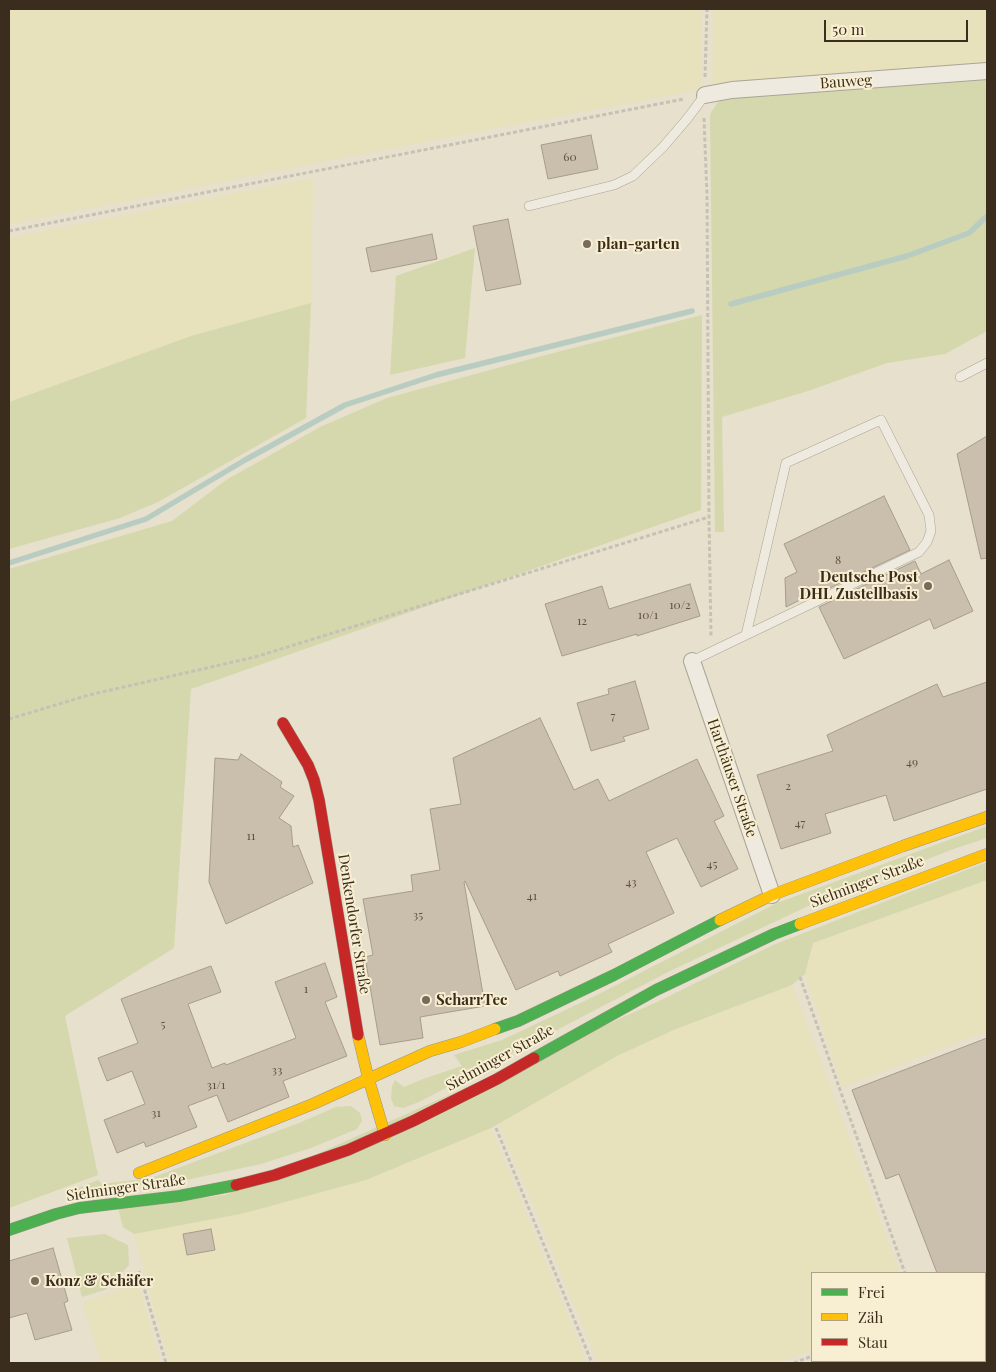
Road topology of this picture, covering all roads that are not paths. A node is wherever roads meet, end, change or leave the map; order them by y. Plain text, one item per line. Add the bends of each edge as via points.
1 (987, 71) edge
2 (705, 95) joint
3 (529, 206) dead end
4 (987, 363) edge
5 (960, 377) dead end
6 (746, 635) junction
7 (692, 661) joint
8 (283, 723) dead end
9 (987, 817) edge
10 (987, 854) edge
11 (772, 895) junction
12 (368, 1078) junction
13 (385, 1135) junction
14 (139, 1174) dead end
15 (9, 1230) edge

1 - 2 street, Bauweg via 732,90
2 - 3 lane via 663,147 633,176 614,186
4 - 5 lane
6 - 6 lane via 919,552 927,542 931,531 929,515 881,420 786,463
6 - 7 lane
7 - 11 street, Harthäuser Straße
8 - 12 street, Denkendorfer Straße via 314,780 356,1027
9 - 11 street, Sielminger Straße
10 - 13 street, Sielminger Straße via 774,934 686,975 497,1079
11 - 12 street, Sielminger Straße via 518,1021 430,1051
12 - 13 street, Denkendorfer Straße
12 - 14 street, Sielminger Straße via 313,1104
13 - 15 street, Sielminger Straße via 313,1163 244,1182 179,1196 79,1208

